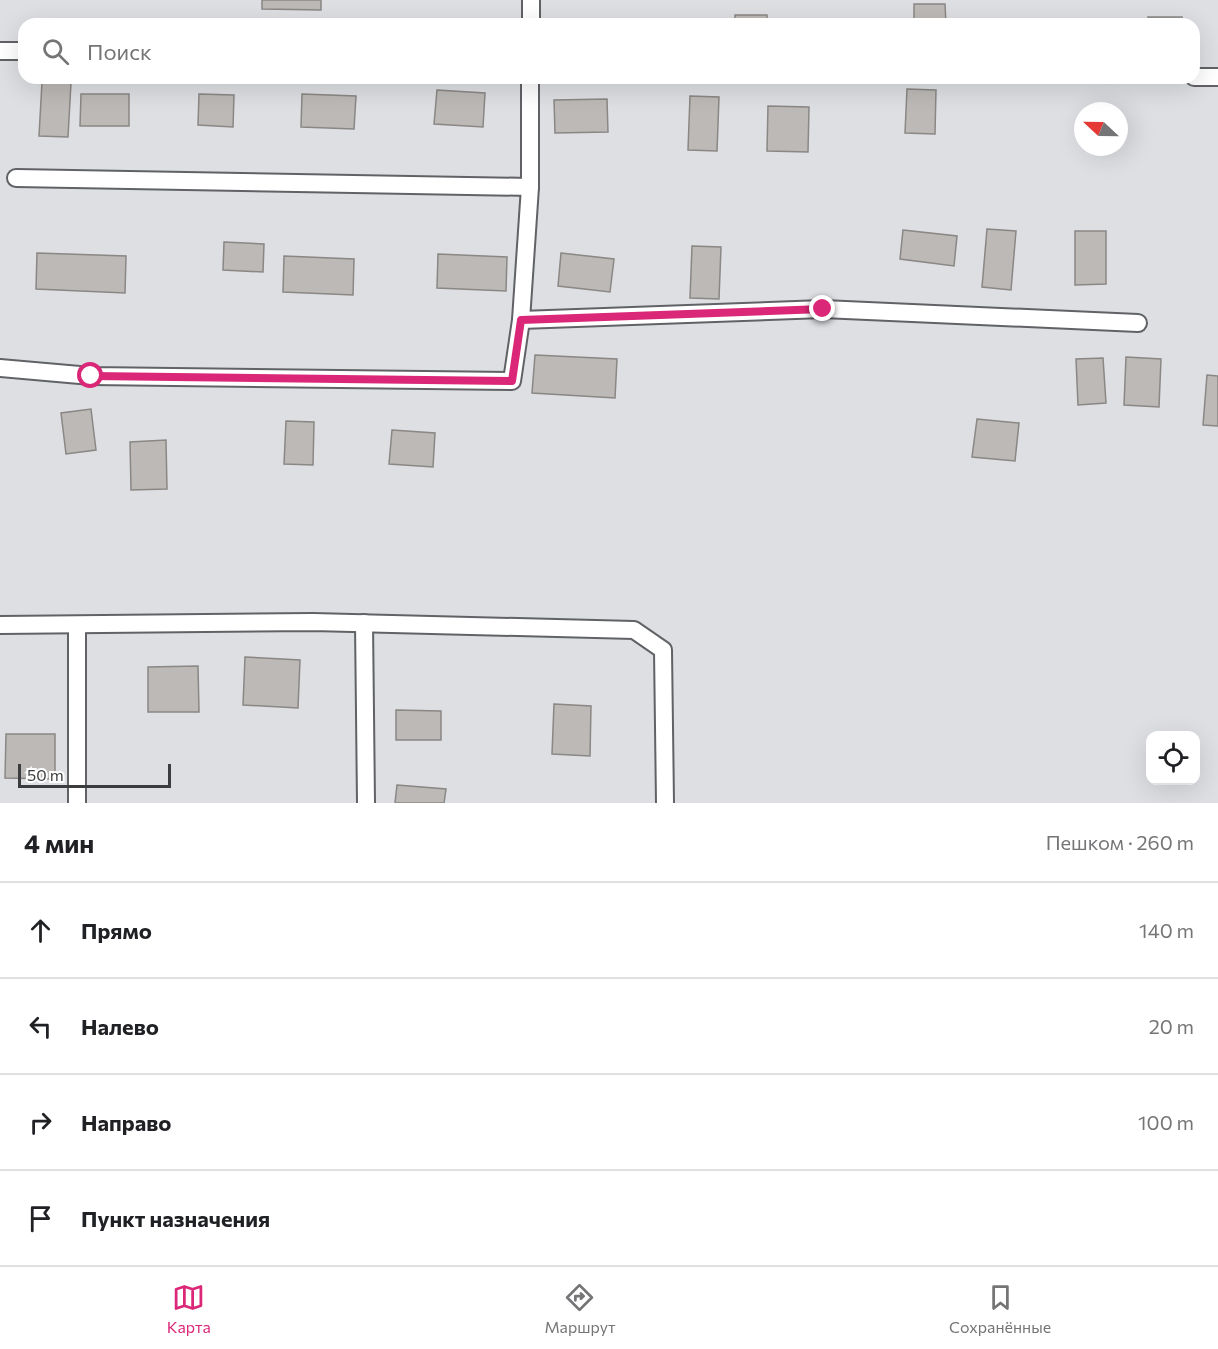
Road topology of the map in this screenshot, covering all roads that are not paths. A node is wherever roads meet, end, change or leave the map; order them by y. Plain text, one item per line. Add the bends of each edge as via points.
1 (531, 0) edge
2 (531, 18) edge
3 (0, 51) edge
4 (18, 51) edge
5 (1200, 77) edge
6 (1218, 77) edge
7 (530, 84) edge
8 (15, 178) dead end
9 (530, 187) junction
10 (521, 320) junction
11 (1138, 323) dead end
12 (0, 368) edge
13 (364, 623) junction
14 (0, 624) edge
15 (77, 625) junction
16 (77, 803) edge
17 (366, 803) edge
18 (665, 803) edge

1 - 2 street
3 - 4 street
5 - 6 street
7 - 9 street
8 - 9 street
9 - 10 street
10 - 11 street via 823,309
10 - 12 street via 512,381 91,376
13 - 15 street
13 - 17 street
13 - 18 street via 634,630 663,650
14 - 15 street
15 - 16 street

